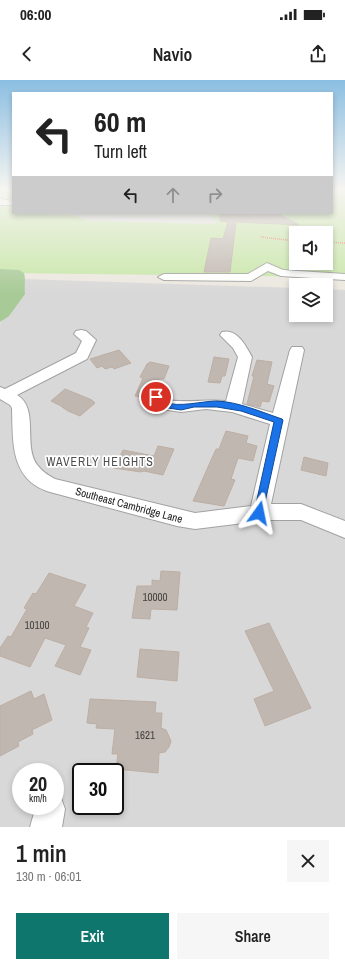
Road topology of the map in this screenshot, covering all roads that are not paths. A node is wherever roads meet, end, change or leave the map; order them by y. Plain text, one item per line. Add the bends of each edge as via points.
1 (164, 277) dead end
2 (345, 277) edge
3 (81, 334) dead end
4 (227, 335) dead end
5 (297, 350) dead end
6 (156, 397) dead end
7 (6, 399) edge
8 (233, 407) junction
9 (279, 420) junction
10 (259, 513) junction
11 (345, 530) edge

1 - 2 street via 251,278 267,266 281,273
3 - 7 street via 89,340 82,356
4 - 8 street via 239,346 245,357
5 - 9 street
6 - 8 street via 162,404 181,407 206,404
7 - 10 street, Southeast Cambridge Lane via 20,408 22,446 31,473 50,485 195,521
8 - 9 street
9 - 10 street
10 - 11 street, Southeast Cambridge Lane via 302,512

